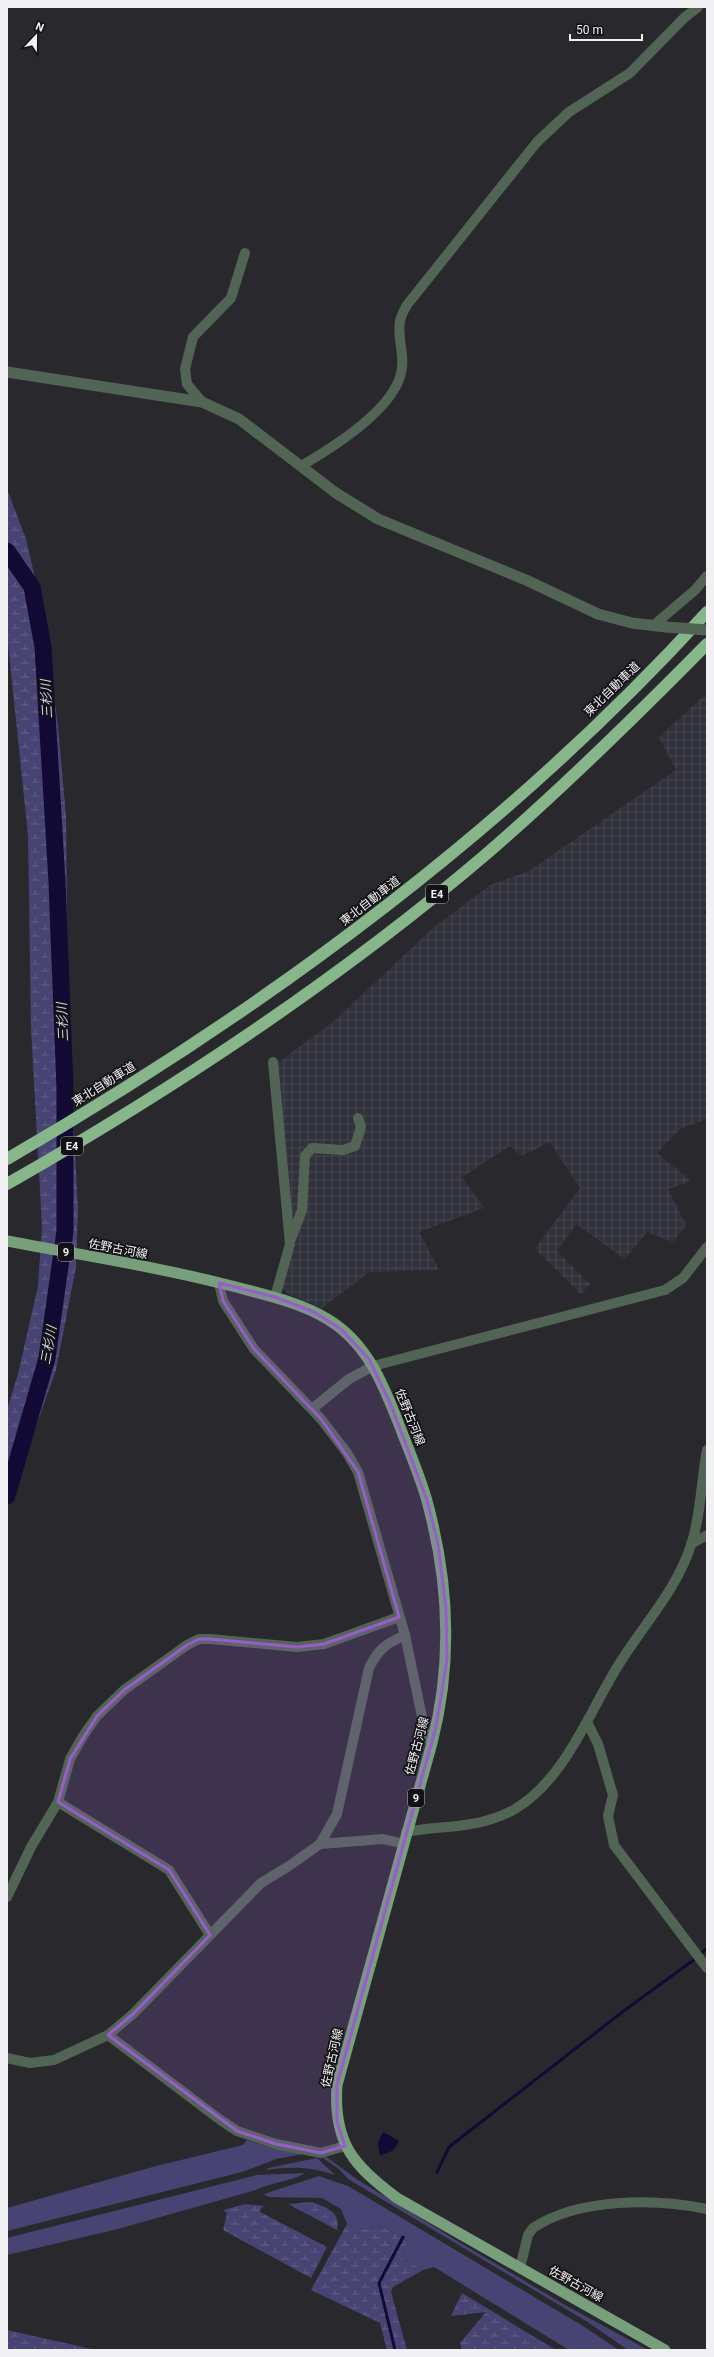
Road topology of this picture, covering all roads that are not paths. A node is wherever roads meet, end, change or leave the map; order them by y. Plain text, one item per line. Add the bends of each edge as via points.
1 (698, 7) edge
2 (245, 253) dead end
3 (7, 372) edge
4 (202, 402) junction
5 (301, 466) junction
6 (707, 576) edge
7 (707, 612) edge
8 (654, 625) junction
9 (707, 630) edge
10 (707, 644) edge
11 (273, 1062) dead end
12 (358, 1118) dead end
13 (7, 1158) edge
14 (7, 1184) edge
15 (7, 1241) edge
16 (290, 1244) junction
17 (707, 1247) edge
18 (219, 1283) junction
19 (275, 1297) junction
20 (373, 1366) junction
21 (312, 1409) junction
22 (707, 1450) edge
23 (707, 1535) edge
24 (691, 1544) junction
25 (399, 1616) junction
26 (405, 1635) junction
27 (587, 1722) junction
28 (432, 1743) junction
29 (58, 1802) junction
30 (406, 1832) junction
31 (320, 1844) junction
32 (404, 1844) junction
33 (7, 1897) edge
34 (210, 1935) junction
35 (707, 1968) edge
36 (108, 2035) junction
37 (7, 2058) edge
38 (345, 2146) junction
39 (707, 2209) edge
40 (520, 2268) junction
41 (666, 2350) edge

1 - 5 street via 630,73 569,112 537,142 407,305 399,327 402,369 396,384 379,410 337,446
2 - 4 street via 231,298 193,337 185,369 188,384
3 - 4 street
4 - 5 street via 239,419
5 - 8 street via 361,510 395,526 526,580 598,614
6 - 8 street via 695,590
7 - 13 highway, 東北自動車道 / E4 via 577,743 413,886 262,998 134,1083
8 - 9 street, bridge
10 - 14 highway, E4 via 593,758 484,856 360,955 275,1016 137,1107
11 - 16 street
12 - 16 street via 361,1127 355,1146 343,1150 312,1148 305,1156 302,1210
15 - 18 main road, 佐野古河線 / 9
16 - 19 street
17 - 20 street via 683,1278 665,1290
18 - 19 main road, 佐野古河線 / 9
18 - 21 street via 223,1301 254,1349
19 - 20 main road, 佐野古河線 / 9 via 330,1320 351,1338
20 - 21 street via 349,1379
20 - 28 main road, 佐野古河線 / 9 via 391,1405 427,1500 441,1564 446,1608 447,1660
21 - 25 street via 333,1433 358,1472
22 - 24 street
23 - 24 street
24 - 27 street via 668,1592 621,1661
25 - 26 street
25 - 29 street via 324,1644 297,1646 198,1639 187,1644 124,1690 97,1716 70,1759
26 - 28 street via 421,1716 426,1736
26 - 31 street via 384,1645 369,1668 337,1814
27 - 30 street via 541,1789 515,1809 490,1821
27 - 35 street via 598,1744 613,1795 608,1816 614,1844
28 - 30 main road, 佐野古河線 / 9
29 - 33 street via 31,1848
29 - 34 street via 168,1870
30 - 32 main road, 佐野古河線 / 9
31 - 32 street via 383,1839
31 - 34 street via 260,1883
32 - 38 main road, 佐野古河線 / 9 via 337,2085 337,2121
34 - 36 street via 133,2014
36 - 37 street via 54,2060 30,2063
36 - 38 street via 237,2131 276,2144 321,2153
38 - 40 main road, 佐野古河線 / 9 via 361,2170 397,2198
39 - 40 street via 650,2203 603,2204 574,2210 544,2222 530,2232
40 - 41 main road, 佐野古河線 / 9

